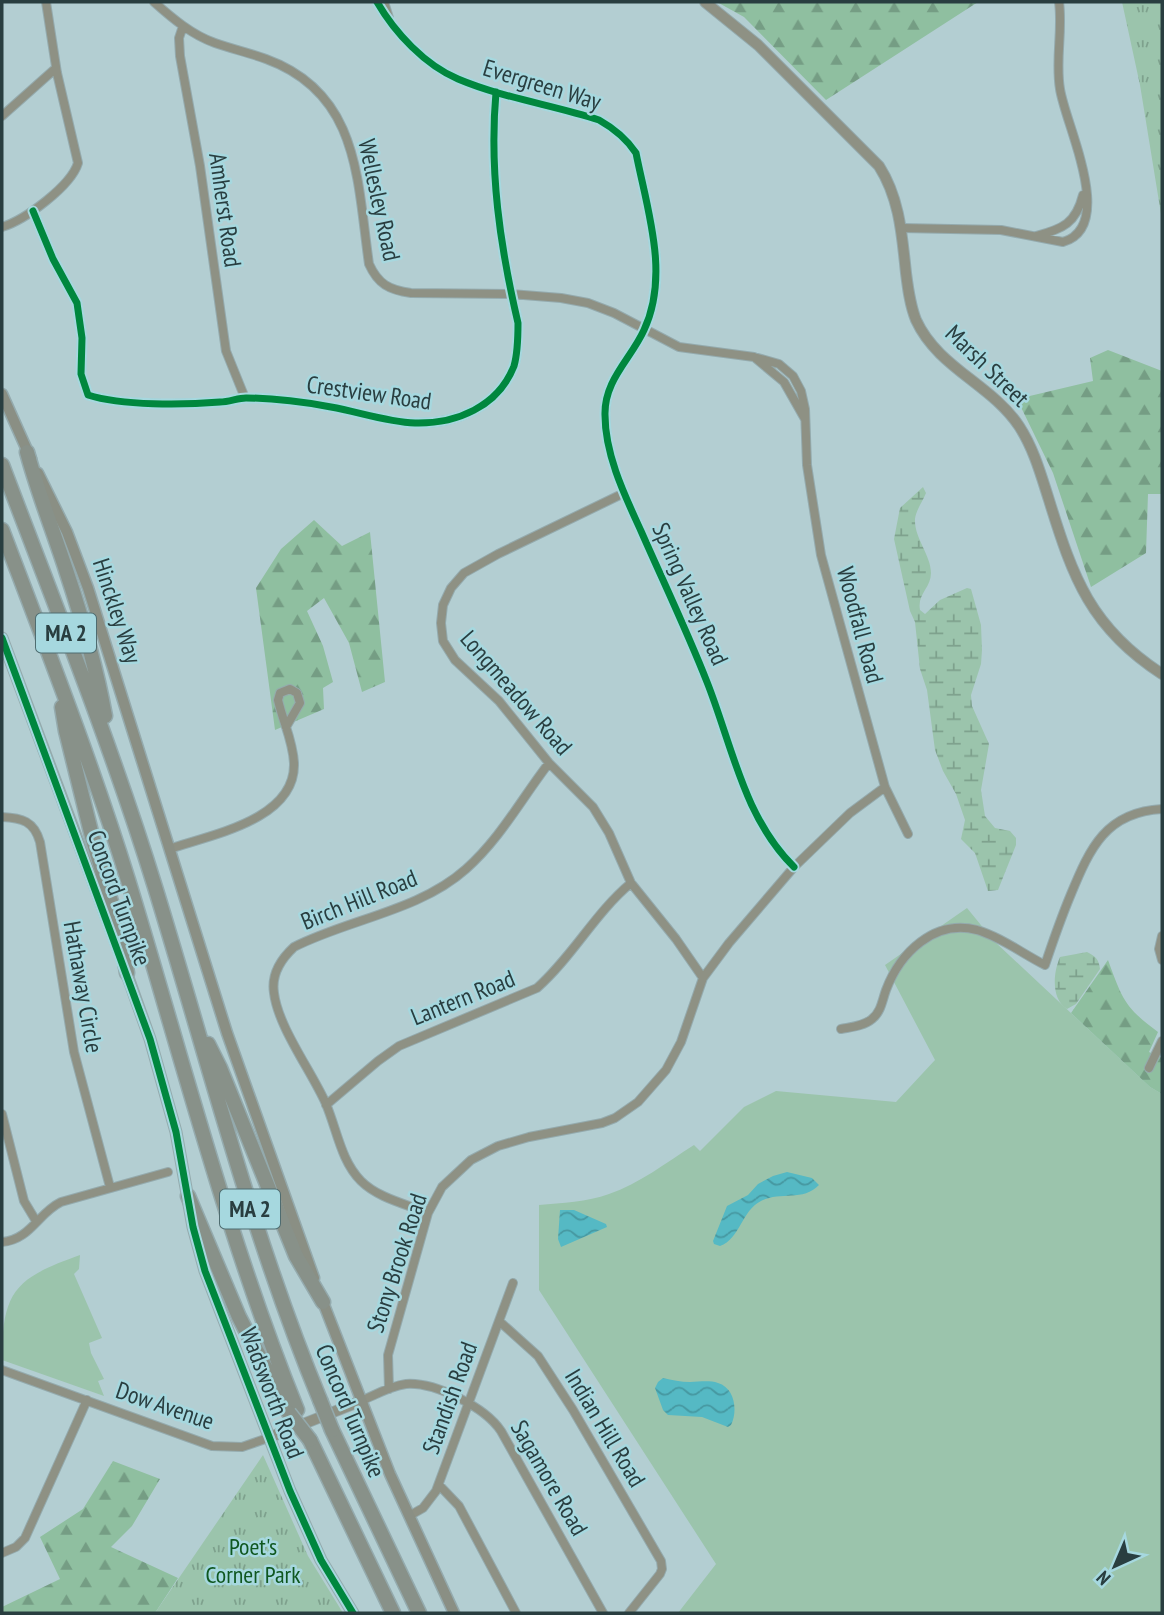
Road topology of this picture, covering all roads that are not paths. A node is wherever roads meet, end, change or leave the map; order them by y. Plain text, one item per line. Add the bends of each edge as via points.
1 (46, 2) edge
2 (154, 2) edge
3 (377, 2) edge
4 (384, 2) edge
5 (705, 2) edge
6 (1059, 2) edge
7 (391, 24) junction
8 (183, 26) junction
9 (56, 68) junction
10 (496, 92) junction
11 (2, 116) edge
12 (1084, 185) junction
13 (33, 211) junction
14 (2, 228) edge
15 (901, 228) junction
16 (1036, 236) junction
17 (511, 294) junction
18 (644, 330) junction
19 (2, 394) edge
20 (244, 398) junction
21 (27, 452) junction
22 (2, 465) edge
23 (624, 493) junction
24 (2, 530) edge
25 (2, 638) edge
26 (57, 674) junction
27 (1162, 674) edge
28 (286, 727) dead end
29 (112, 756) junction
30 (549, 763) junction
31 (885, 788) junction
32 (1162, 809) edge
33 (2, 817) edge
34 (908, 834) dead end
35 (169, 849) junction
36 (794, 867) junction
37 (631, 883) junction
38 (1162, 936) edge
39 (1162, 960) edge
40 (127, 973) junction
41 (703, 978) junction
42 (192, 1014) junction
43 (841, 1029) dead end
44 (1162, 1041) edge
45 (1149, 1068) dead end
46 (326, 1105) junction
47 (2, 1114) edge
48 (168, 1172) dead end
49 (185, 1176) joint
50 (110, 1187) junction
51 (188, 1196) junction
52 (428, 1213) junction
53 (37, 1221) junction
54 (2, 1242) edge
55 (513, 1283) dead end
56 (323, 1302) junction
57 (499, 1321) junction
58 (2, 1370) edge
59 (389, 1389) junction
60 (435, 1389) joint
61 (87, 1400) junction
62 (360, 1401) junction
63 (468, 1403) junction
64 (293, 1411) junction
65 (268, 1438) junction
66 (439, 1485) junction
67 (410, 1516) junction
68 (2, 1553) edge
69 (353, 1613) edge
70 (393, 1613) edge
71 (419, 1613) edge
72 (454, 1613) edge
73 (516, 1613) edge
74 (603, 1613) edge
75 (629, 1613) edge

1 - 9 street
2 - 8 street, Wellesley Road
3 - 7 street, Evergreen Way
4 - 7 street, Evergreen Way
5 - 15 street, Marsh Street via 758,45 873,159 894,195
6 - 12 street via 1059,85
7 - 10 street, Evergreen Way via 429,62 457,79
8 - 17 street, Wellesley Road via 214,43 285,66 322,94 344,129 354,157 369,264 384,286 411,293
8 - 20 street, Amherst Road via 180,56 221,325
9 - 11 street
9 - 13 street via 78,163 75,173
10 - 17 street, Crestview Road via 494,192
10 - 18 street, Evergreen Way via 599,120 628,141 636,153 654,240 656,277
12 - 16 street via 1077,214 1063,227
12 - 16 street via 1086,220 1077,235 1063,242
13 - 14 street
13 - 20 street, Crestview Road via 77,303 81,374 88,396 152,403
15 - 16 street via 1001,230
15 - 27 street, Marsh Street via 909,298 921,330 940,355 1000,404 1019,427 1034,456 1082,591 1115,637
17 - 18 street, Wellesley Road via 588,303
17 - 20 street, Crestview Road via 518,323 514,365 488,401 467,415 413,423 324,405
18 - 23 street, Spring Valley Road via 611,384 606,402 608,440
18 - 31 street, Woodfall Road via 685,349 775,362 793,376 803,397 807,465 821,555
19 - 21 main road, Hinckley Way
21 - 29 highway via 82,624
21 - 35 main road, Hinckley Way via 81,567
22 - 29 highway, Concord Turnpike / MA 2
23 - 30 street, Longmeadow Road via 464,573 443,605 443,641 455,660 499,701
23 - 36 street, Spring Valley Road via 707,681 749,800 766,832
24 - 26 highway, Concord Turnpike / MA 2
25 - 40 main road, Concord Turnpike
26 - 40 highway via 66,731
26 - 64 highway, Concord Turnpike / MA 2 via 124,866 239,1251
28 - 35 street via 294,767 282,798 251,821
29 - 42 highway, Concord Turnpike / MA 2
30 - 37 street, Longmeadow Road via 593,807
30 - 46 street, Birch Hill Road via 486,850 452,880 423,896 306,941 280,963 273,993 278,1010
31 - 34 street, Woodfall Road
31 - 36 street, Stony Brook Road via 850,813
32 - 43 street via 1139,812 1117,822 1094,845 1045,965 991,935 950,929 909,950 870,1022
33 - 50 street, Hathaway Circle via 27,821 40,842 74,1052
35 - 56 main road, Concord Turnpike via 231,1047
36 - 41 street, Stony Brook Road
37 - 41 street, Longmeadow Road
37 - 46 street, Lantern Road via 537,988 399,1046
38 - 39 street
40 - 49 main road, Concord Turnpike via 170,1110
41 - 52 street, Stony Brook Road via 674,1056 638,1102 602,1123 513,1141 484,1152 450,1178
42 - 56 highway via 220,1068 296,1256
42 - 71 highway, Concord Turnpike / MA 2, bridge via 280,1298 332,1430
44 - 45 street
46 - 52 street, Birch Hill Road via 346,1161 360,1181 375,1192
47 - 53 street via 24,1201
48 - 50 street
49 - 51 main road, Wadsworth Road
50 - 53 street via 61,1202
51 - 64 highway via 235,1308
51 - 65 main road, Wadsworth Road via 205,1271
52 - 59 street, Stony Brook Road via 388,1354
53 - 54 street via 21,1238
55 - 57 street, Standish Road
56 - 62 main road, Concord Turnpike
57 - 63 street, Standish Road
57 - 75 street, Indian Hill Road via 538,1356 663,1566
58 - 61 street, Dow Avenue
59 - 60 street, Dow Avenue via 412,1384
59 - 62 street, Dow Avenue
60 - 63 street, Sagamore Road
61 - 65 street, Dow Avenue via 217,1447 242,1447
61 - 68 street via 27,1534 20,1545
62 - 65 street, Dow Avenue
62 - 67 main road, Concord Turnpike
63 - 66 street, Standish Road
63 - 74 street, Sagamore Road via 490,1417 501,1431
64 - 70 highway, Concord Turnpike / MA 2, bridge
65 - 69 main road, Wadsworth Road via 317,1553
66 - 67 street, Standish Road via 426,1505
66 - 73 street via 459,1506
67 - 72 main road, Concord Turnpike

